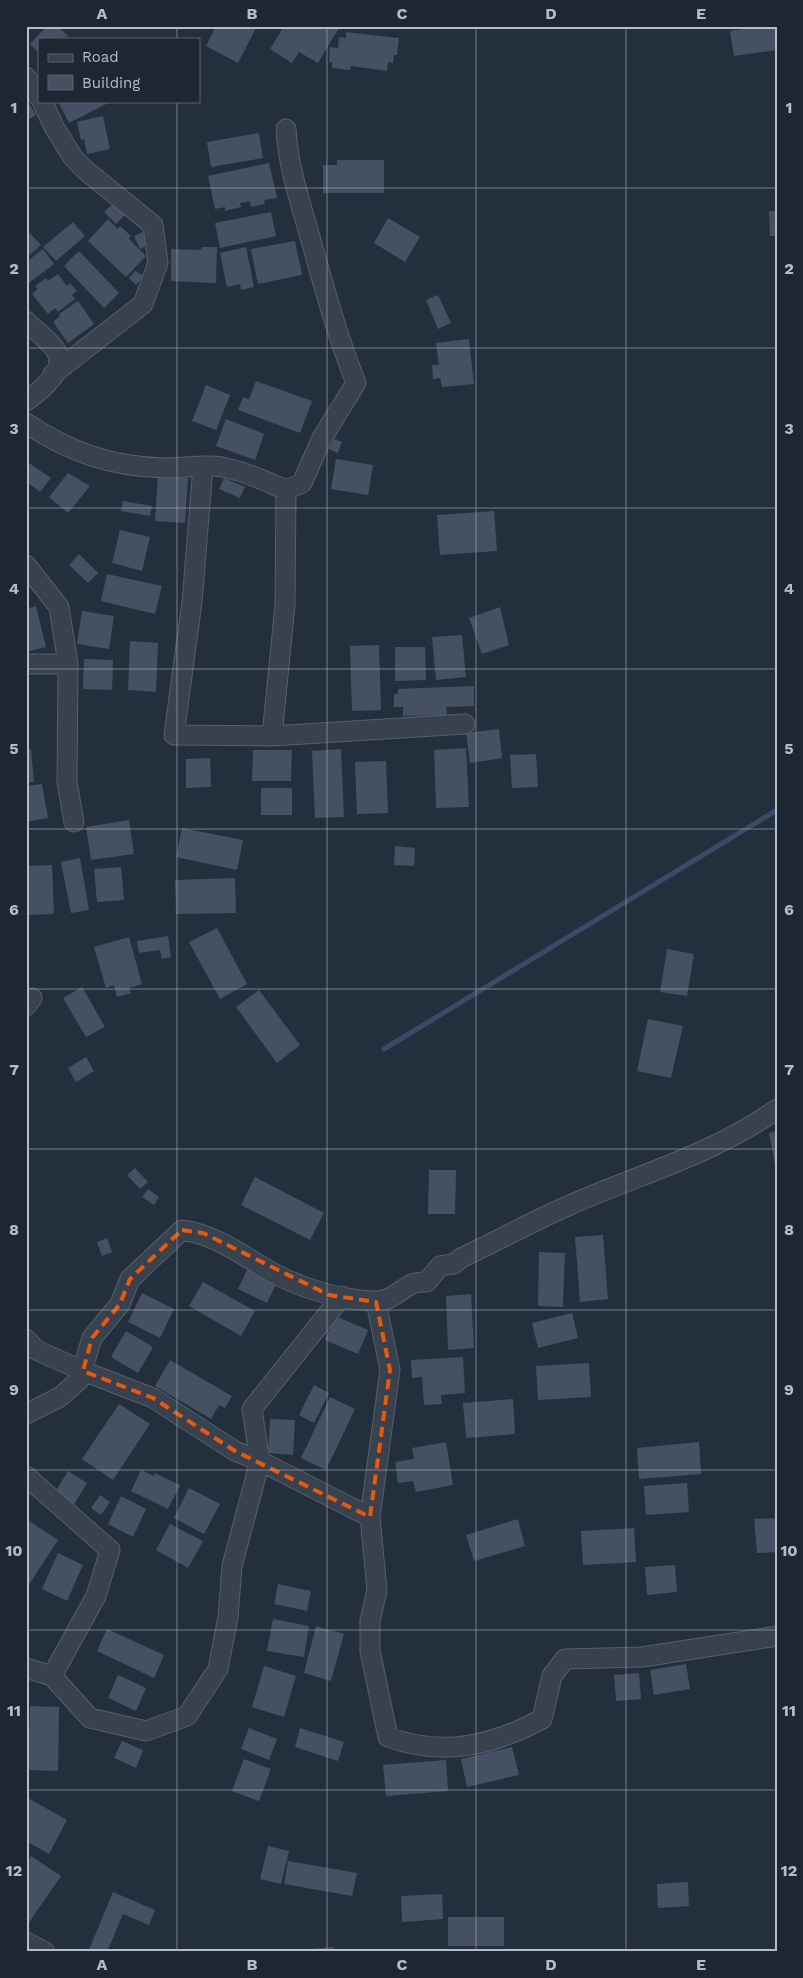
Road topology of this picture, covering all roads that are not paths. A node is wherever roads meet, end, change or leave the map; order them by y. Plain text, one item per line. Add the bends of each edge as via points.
1 (26, 77) edge
2 (38, 95) edge
3 (42, 102) edge
4 (286, 129) dead end
5 (26, 320) edge
6 (53, 374) junction
7 (26, 400) edge
8 (26, 423) edge
9 (203, 467) junction
10 (286, 490) junction
11 (26, 565) edge
12 (26, 664) edge
13 (68, 664) junction
14 (465, 724) dead end
15 (272, 736) junction
16 (74, 822) dead end
17 (777, 1109) edge
18 (342, 1296) junction
19 (376, 1302) junction
20 (26, 1339) edge
21 (83, 1371) junction
22 (26, 1414) edge
23 (260, 1461) junction
24 (26, 1476) edge
25 (370, 1517) junction
26 (777, 1636) edge
27 (26, 1668) edge
28 (52, 1676) junction
29 (26, 1942) edge
30 (45, 1952) edge

1 - 2 street
3 - 6 street via 54,127 84,169 153,225 158,263 143,304
4 - 10 street via 288,155 303,212 337,335 356,383 322,438 302,483
5 - 6 street via 58,355 58,365
6 - 7 street via 48,385
8 - 9 street via 70,449 96,459 148,468
9 - 10 street via 220,466 242,472
9 - 15 street via 192,602 174,736
10 - 15 street via 285,605
11 - 13 street via 59,607
12 - 13 street
13 - 16 street via 67,782
14 - 15 street
17 - 19 street via 729,1139 569,1205 454,1264 440,1266 428,1282 413,1284 392,1298
18 - 19 street
18 - 21 street via 329,1295 275,1274 203,1233 182,1230 130,1279 120,1304 92,1338
18 - 23 street via 252,1409
19 - 25 street via 390,1370
20 - 21 street via 36,1350
21 - 22 street via 69,1390
21 - 23 street via 153,1398 235,1451
23 - 25 street
23 - 28 street via 232,1566 228,1617 218,1669 188,1716 146,1731 90,1718
24 - 28 street via 110,1550 96,1596
25 - 26 street via 377,1590 370,1621 370,1651 388,1737 408,1745 436,1749 472,1744 515,1733 542,1719 552,1676 565,1659 642,1657
27 - 28 street
29 - 30 street

